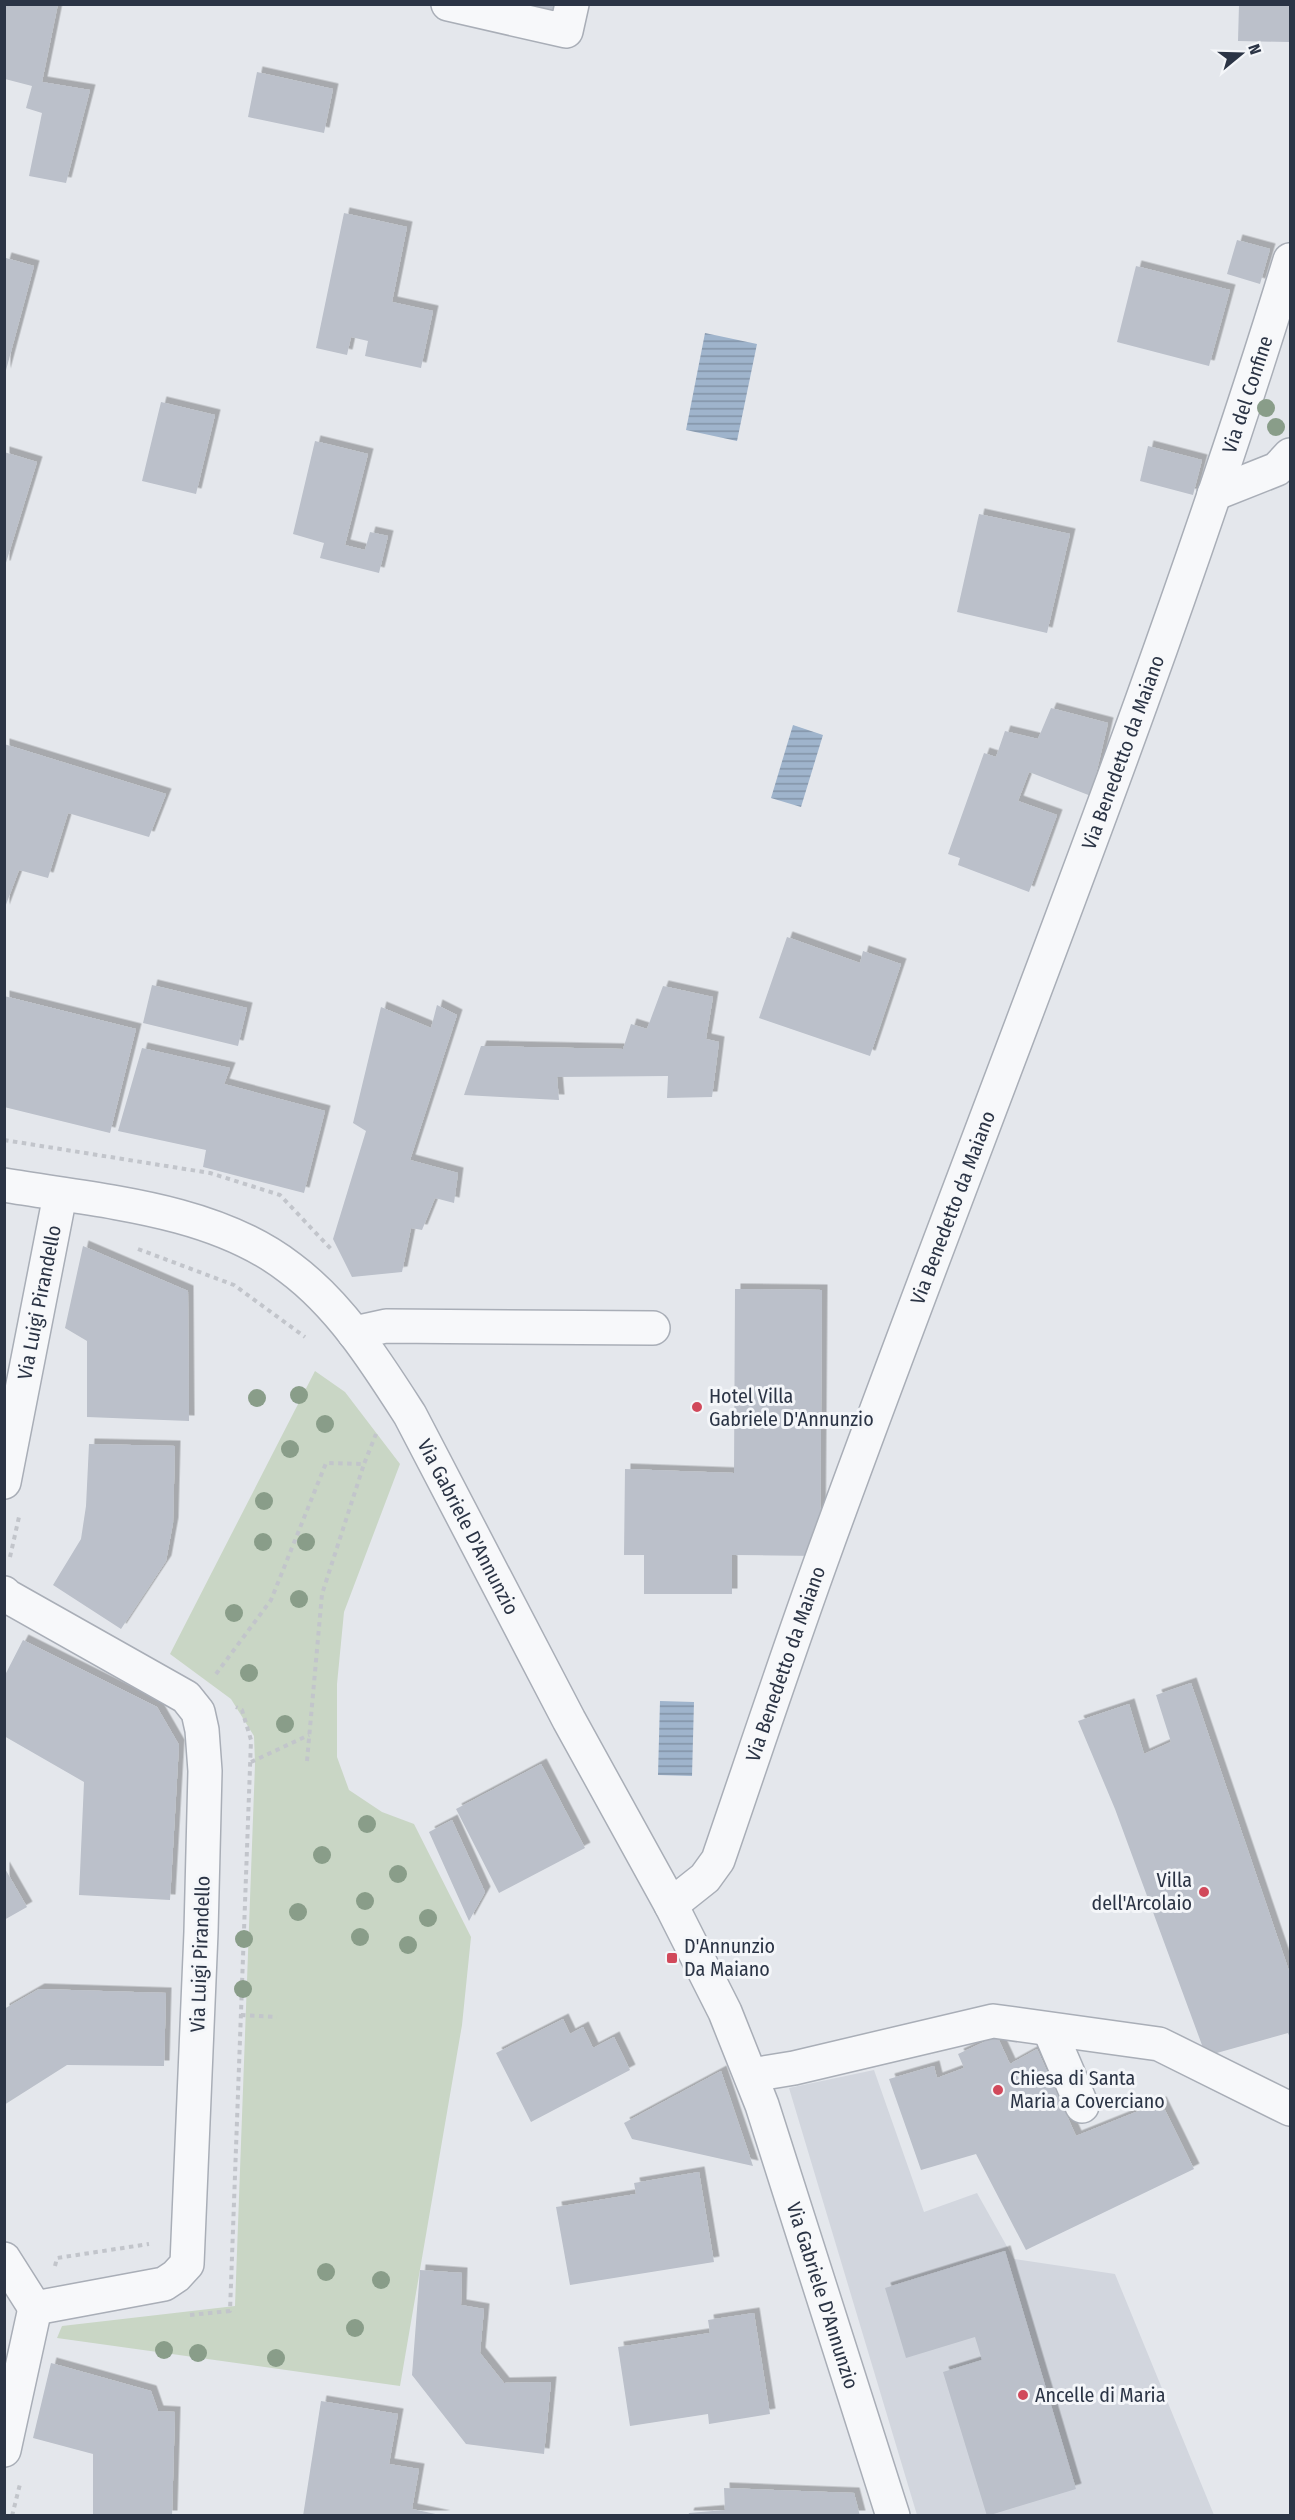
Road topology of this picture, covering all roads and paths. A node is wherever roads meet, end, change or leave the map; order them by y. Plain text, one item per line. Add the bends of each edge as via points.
1 (448, 4) edge
2 (572, 4) edge
3 (1290, 260) edge
4 (1290, 455) edge
5 (1214, 494) junction
6 (4, 1185) edge
7 (60, 1195) junction
8 (653, 1328) dead end
9 (354, 1333) junction
10 (385, 1438) dead end
11 (364, 1464) junction
12 (4, 1482) edge
13 (4, 1593) edge
14 (214, 1677) dead end
15 (310, 1735) junction
16 (308, 1761) dead end
17 (250, 1762) dead end
18 (671, 1905) junction
19 (241, 2014) dead end
20 (277, 2017) dead end
21 (1050, 2031) junction
22 (751, 2075) junction
23 (1082, 2106) dead end
24 (1290, 2109) edge
25 (159, 2242) dead end
26 (4, 2259) edge
27 (54, 2269) dead end
28 (35, 2308) junction
29 (4, 2450) edge
30 (893, 2516) edge

1 - 2 street via 566,31
3 - 5 street, Via del Confine
4 - 5 street via 1277,469
5 - 18 street, Via Benedetto da Maiano via 824,1554 718,1860 705,1878
6 - 7 street, Via Gabriele D'Annunzio
7 - 9 street, Via Gabriele D'Annunzio via 170,1214 240,1238 291,1268
7 - 12 street, Via Luigi Pirandello
8 - 9 street via 386,1326
9 - 18 street, Via Gabriele D'Annunzio via 410,1415 569,1720
10 - 11 path via 378,1428
11 - 14 path via 326,1462 271,1600
11 - 15 path via 322,1594
13 - 28 street, Via Luigi Pirandello via 186,1697 198,1712 204,1771 187,2264 164,2284
15 - 16 path
15 - 17 path
18 - 22 street, Via Gabriele D'Annunzio via 725,2012
19 - 20 path
21 - 22 street via 993,2021
21 - 23 street
21 - 24 street via 1159,2044
22 - 30 street, Via Gabriele D'Annunzio
25 - 27 path via 57,2258
26 - 28 street
28 - 29 street

